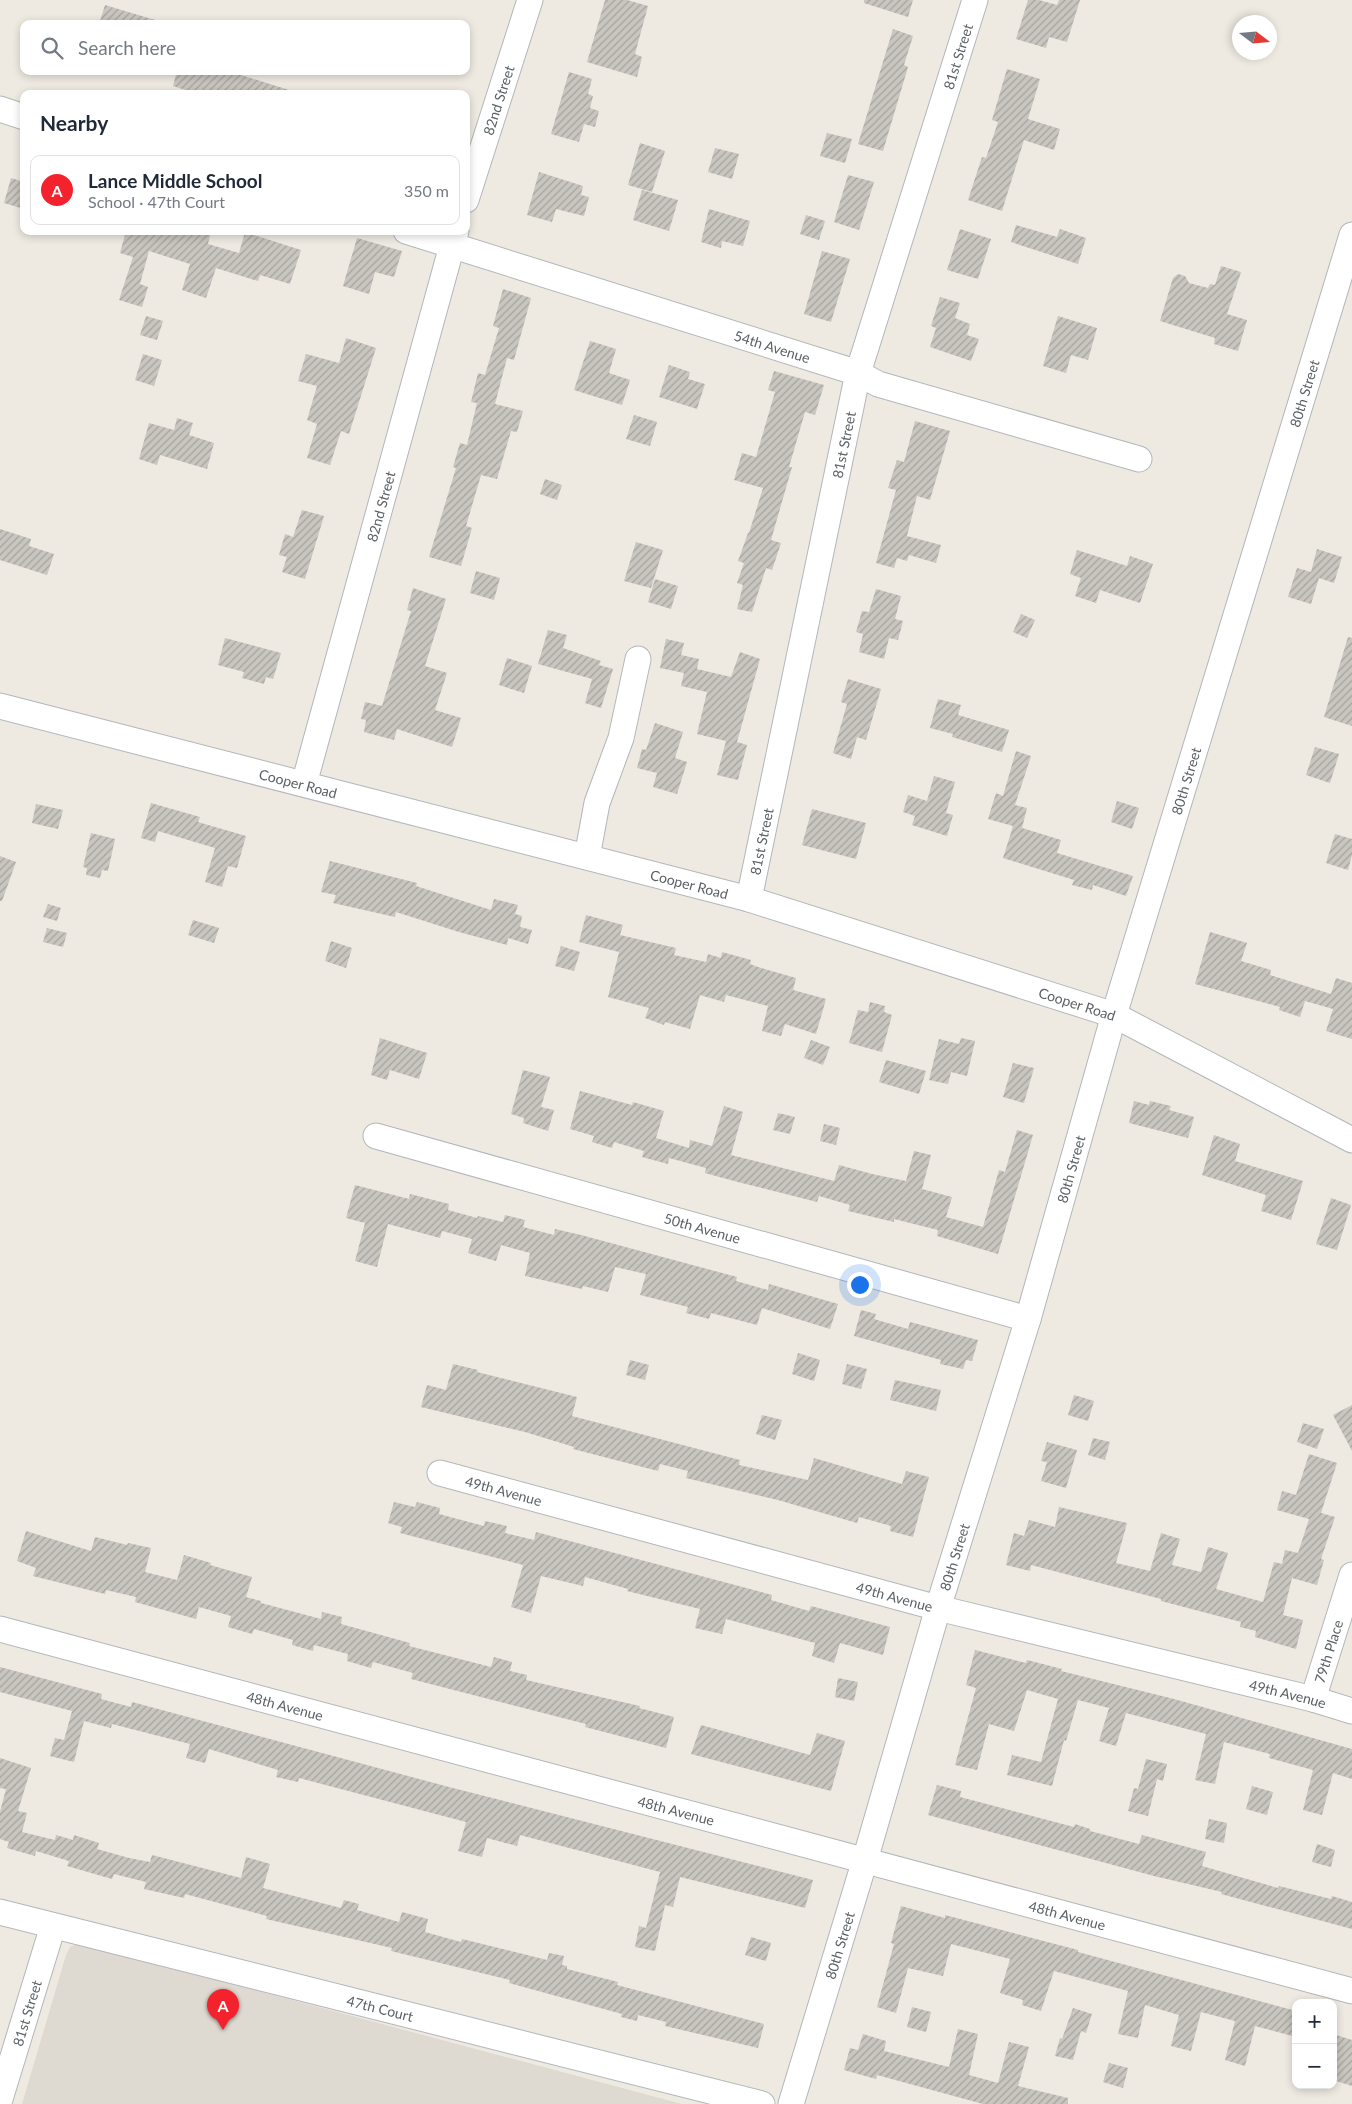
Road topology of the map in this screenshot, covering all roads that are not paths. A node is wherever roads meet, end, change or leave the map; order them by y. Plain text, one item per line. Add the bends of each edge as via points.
1 (530, 0) edge
2 (975, 0) edge
3 (0, 110) edge
4 (20, 116) edge
5 (470, 188) edge
6 (433, 235) edge
7 (1352, 235) edge
8 (454, 238) edge
9 (858, 373) junction
10 (1139, 459) dead end
11 (638, 659) dead end
12 (0, 706) edge
13 (304, 784) junction
14 (587, 857) junction
15 (749, 899) junction
16 (1114, 1015) junction
17 (376, 1136) dead end
18 (1352, 1140) edge
19 (1028, 1319) junction
20 (440, 1473) dead end
21 (1352, 1574) edge
22 (938, 1608) junction
23 (0, 1629) edge
24 (1313, 1699) junction
25 (1352, 1711) edge
26 (865, 1860) junction
27 (0, 1912) edge
28 (53, 1926) junction
29 (1352, 1991) edge
30 (0, 2099) edge
31 (762, 2104) edge
32 (791, 2104) edge

1 - 5 street, 82nd Street
2 - 9 street, 81st Street
3 - 4 street
6 - 8 street, 54th Avenue
7 - 16 street, 80th Street
8 - 9 street, 54th Avenue
8 - 13 street, 82nd Street
9 - 10 street, 54th Avenue via 878,384
9 - 15 street, 81st Street
11 - 14 street via 621,738 597,803
12 - 13 street, Cooper Road
13 - 14 street, Cooper Road
14 - 15 street, Cooper Road
15 - 16 street, Cooper Road
16 - 18 street, Cooper Road
16 - 19 street, 80th Street
17 - 19 street, 50th Avenue
19 - 22 street, 80th Street
20 - 22 street, 49th Avenue
21 - 24 street, 79th Place
22 - 24 street, 49th Avenue
22 - 26 street, 80th Street
23 - 26 street, 48th Avenue
24 - 25 street, 49th Avenue
26 - 29 street, 48th Avenue
26 - 32 street, 80th Street
27 - 28 street, 47th Court
28 - 30 street, 81st Street
28 - 31 street, 47th Court

